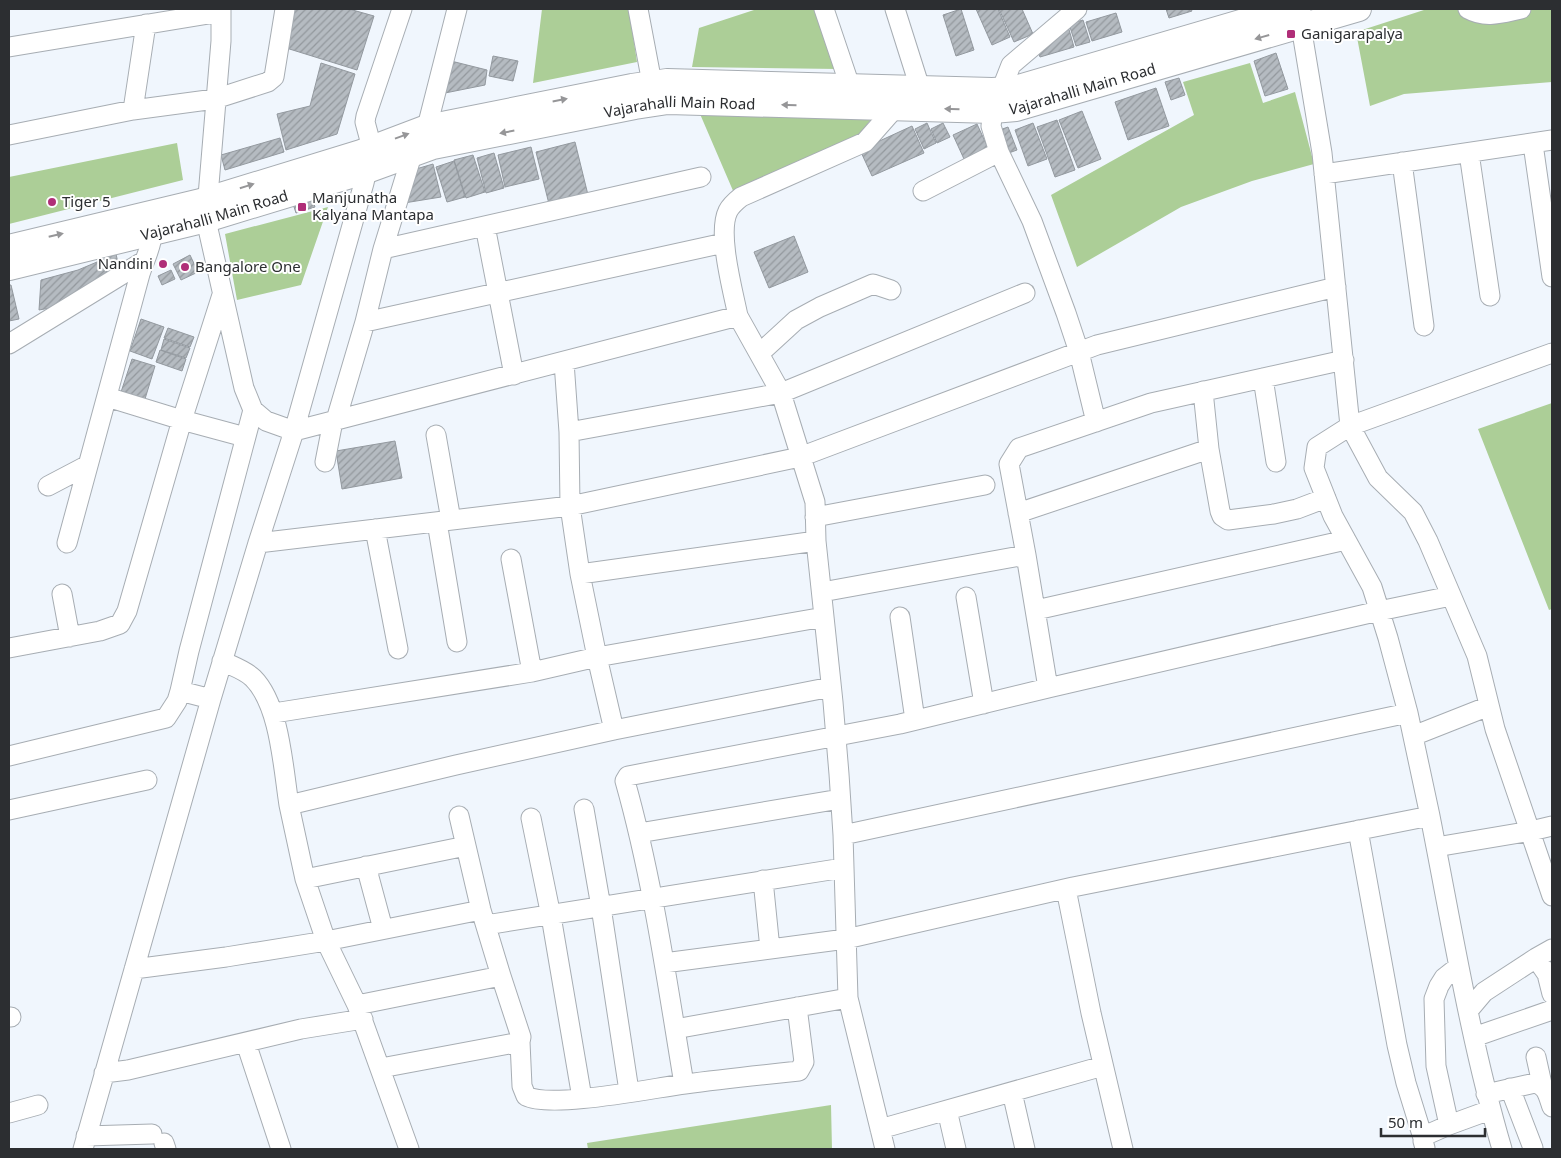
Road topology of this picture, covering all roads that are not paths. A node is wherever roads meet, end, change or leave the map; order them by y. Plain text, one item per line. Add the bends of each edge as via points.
1 (285, 9) edge
2 (402, 9) edge
3 (457, 9) edge
4 (638, 9) edge
5 (824, 9) edge
6 (895, 9) edge
7 (1077, 9) edge
8 (1285, 9) edge
9 (1359, 9) edge
10 (1468, 9) edge
11 (1521, 9) edge
12 (221, 10) edge
13 (1301, 17) edge
14 (146, 24) junction
15 (9, 47) edge
16 (652, 83) junction
17 (850, 86) junction
18 (920, 88) junction
19 (215, 99) junction
20 (997, 100) junction
21 (895, 108) junction
22 (132, 110) junction
23 (427, 127) junction
24 (9, 135) edge
25 (1552, 140) edge
26 (1533, 144) junction
27 (372, 148) junction
28 (999, 152) junction
29 (1470, 153) junction
30 (412, 155) junction
31 (1402, 162) junction
32 (367, 171) junction
33 (1324, 174) junction
34 (701, 177) dead end
35 (923, 191) dead end
36 (207, 209) junction
37 (151, 223) junction
38 (485, 226) junction
39 (724, 243) junction
40 (9, 247) edge
41 (383, 249) junction
42 (144, 261) junction
43 (9, 268) edge
44 (1552, 277) edge
45 (1336, 287) junction
46 (891, 290) dead end
47 (498, 293) junction
48 (1026, 293) dead end
49 (223, 294) junction
50 (1490, 296) dead end
51 (738, 316) junction
52 (365, 322) junction
53 (1424, 326) dead end
54 (9, 344) edge
55 (1079, 352) junction
56 (760, 353) junction
57 (1552, 353) edge
58 (1344, 360) junction
59 (564, 362) junction
60 (514, 375) junction
61 (1262, 378) junction
62 (1203, 391) junction
63 (781, 393) junction
64 (107, 397) junction
65 (253, 410) junction
66 (182, 420) junction
67 (334, 421) junction
68 (1096, 422) junction
69 (1350, 426) junction
70 (294, 431) junction
71 (569, 432) junction
72 (436, 435) dead end
73 (246, 437) junction
74 (1209, 449) junction
75 (800, 457) junction
76 (325, 462) dead end
77 (1276, 462) dead end
78 (88, 465) junction
79 (985, 485) dead end
80 (48, 486) dead end
81 (1326, 498) junction
82 (570, 506) junction
83 (1018, 512) junction
84 (815, 517) junction
85 (444, 521) junction
86 (375, 529) junction
87 (816, 540) junction
88 (1346, 540) junction
89 (258, 543) junction
90 (67, 544) dead end
91 (1026, 555) junction
92 (511, 560) dead end
93 (580, 574) junction
94 (822, 592) junction
95 (62, 594) dead end
96 (1451, 596) junction
97 (966, 597) dead end
98 (1036, 610) junction
99 (1379, 611) junction
100 (824, 617) junction
101 (900, 617) dead end
102 (70, 637) junction
103 (457, 642) dead end
104 (9, 648) edge
105 (398, 649) dead end
106 (597, 657) junction
107 (222, 661) junction
108 (532, 672) junction
109 (830, 687) junction
110 (1048, 688) junction
111 (180, 691) junction
112 (211, 699) junction
113 (984, 704) junction
114 (1489, 706) junction
115 (274, 713) junction
116 (1408, 713) junction
117 (915, 720) junction
118 (614, 730) junction
119 (1413, 736) junction
120 (836, 737) junction
121 (9, 756) edge
122 (147, 780) dead end
123 (840, 799) junction
124 (289, 805) junction
125 (584, 808) dead end
126 (9, 810) edge
127 (459, 816) dead end
128 (1430, 816) junction
129 (531, 818) dead end
130 (1552, 826) edge
131 (1358, 830) junction
132 (1531, 831) junction
133 (639, 833) junction
134 (843, 834) junction
135 (466, 846) junction
136 (1436, 847) junction
137 (366, 866) junction
138 (844, 868) junction
139 (305, 879) junction
140 (763, 880) junction
141 (1066, 889) junction
142 (1552, 896) edge
143 (652, 898) junction
144 (601, 907) junction
145 (551, 916) junction
146 (483, 918) junction
147 (383, 929) junction
148 (846, 939) junction
149 (326, 941) junction
150 (770, 949) junction
151 (1552, 949) edge
152 (1536, 958) junction
153 (664, 963) junction
154 (1458, 968) junction
155 (134, 970) junction
156 (501, 976) junction
157 (1552, 994) edge
158 (848, 998) junction
159 (797, 1007) junction
160 (1552, 1010) edge
161 (1468, 1011) junction
162 (360, 1012) junction
163 (675, 1029) junction
164 (1474, 1037) junction
165 (520, 1042) junction
166 (246, 1043) junction
167 (1536, 1057) dead end
168 (1104, 1066) junction
169 (381, 1068) junction
170 (104, 1073) junction
171 (684, 1084) junction
172 (1542, 1084) junction
173 (1510, 1088) junction
174 (629, 1091) junction
175 (1012, 1092) junction
176 (1442, 1092) junction
177 (582, 1098) junction
178 (1411, 1099) junction
179 (1488, 1102) junction
180 (38, 1105) dead end
181 (1552, 1107) edge
182 (947, 1110) junction
183 (9, 1113) edge
184 (1449, 1125) junction
185 (880, 1129) junction
186 (160, 1142) edge
187 (84, 1143) edge
188 (1424, 1144) edge
189 (1533, 1148) dead end
190 (281, 1149) edge
191 (409, 1149) edge
192 (885, 1149) edge
193 (956, 1149) edge
194 (1025, 1149) edge
195 (1123, 1149) edge
196 (1502, 1149) edge

1 - 19 street via 274,77 259,86
2 - 27 street via 366,116
3 - 23 street
4 - 16 street
5 - 17 street
6 - 18 street
7 - 20 street via 1011,66
8 - 20 main road, Vajarahalli Main Road via 1012,88
9 - 13 main road, Vajarahalli Main Road
10 - 11 street via 1491,15
12 - 14 street
12 - 19 street
13 -> 20 main road, Vajarahalli Main Road via 1016,109
13 - 33 street
14 - 15 street
14 - 22 street
16 - 17 main road, Vajarahalli Main Road
23 -> 16 main road, Vajarahalli Main Road
17 - 18 main road, Vajarahalli Main Road
18 - 20 main road, Vajarahalli Main Road
19 - 22 street
19 - 36 street
20 -> 21 main road, Vajarahalli Main Road
20 - 28 street via 991,126
21 -> 30 main road, Vajarahalli Main Road via 668,102 433,147
21 - 39 street via 865,142 741,197 732,204 727,212
22 - 24 street
27 -> 23 main road, Vajarahalli Main Road
25 - 26 street
26 - 29 street
26 - 44 street
27 - 32 street
36 -> 27 main road, Vajarahalli Main Road
28 - 35 street
28 - 55 street via 1032,221
29 - 31 street
29 - 50 street
30 - 32 main road, Vajarahalli Main Road
30 - 41 street
31 - 33 street
31 - 53 street
32 - 36 main road, Vajarahalli Main Road
32 - 70 street
33 - 45 street
34 - 38 street
36 - 37 main road, Vajarahalli Main Road
36 - 49 street
40 -> 37 main road, Vajarahalli Main Road
37 - 42 street via 151,245
37 - 43 main road, Vajarahalli Main Road
38 - 41 street
38 - 47 street
39 - 47 street
39 - 51 street
41 - 52 street
42 - 54 street
42 - 64 street
45 - 55 street
45 - 58 street
46 - 56 street via 873,284 820,307 796,320
47 - 52 street
47 - 60 street
48 - 63 street
49 - 65 street via 244,388
49 - 66 street
51 - 56 street
51 - 59 street
52 - 67 street
55 - 68 street
55 - 75 street
56 - 63 street
57 - 69 street
58 - 61 street
58 - 69 street
59 - 60 street
59 - 71 street
60 - 67 street
61 - 62 street
61 - 77 street
62 - 68 street via 1151,403
62 - 74 street
63 - 71 street
63 - 75 street
64 - 66 street
64 - 78 street
65 - 70 street via 266,421
65 - 73 street
66 - 73 street
66 - 102 street via 127,611 120,624
67 - 70 street
67 - 76 street
68 - 83 street via 1019,448 1009,464
69 - 81 street via 1317,447 1314,468
69 - 96 street via 1378,478 1413,512
70 - 89 street
71 - 82 street
72 - 85 street
73 - 111 street
74 - 81 street via 1220,511 1228,520 1297,509
74 - 83 street
75 - 82 street
75 - 84 street via 815,502
78 - 80 street
78 - 90 street
79 - 84 street
81 - 88 street
82 - 85 street
82 - 93 street
83 - 91 street
84 - 87 street
85 - 86 street
85 - 103 street
86 - 89 street
86 - 105 street
87 - 93 street
87 - 94 street
88 - 98 street
88 - 99 street via 1372,587
89 - 107 street
91 - 94 street
91 - 98 street
92 - 108 street
93 - 106 street
94 - 100 street
95 - 102 street
96 - 99 street
96 - 114 street via 1477,656
97 - 113 street
98 - 110 street
99 - 110 street
99 - 116 street
100 - 106 street
100 - 109 street
101 - 117 street
102 - 104 street
106 - 108 street
106 - 118 street
107 - 112 street
107 - 115 street via 252,676
108 - 115 street
109 - 118 street
109 - 120 street
110 - 113 street
111 - 112 street
111 - 121 street via 166,718
112 - 155 street
113 - 117 street
114 - 119 street
114 - 132 street
115 - 124 street
116 - 119 street
116 - 134 street
117 - 120 street
118 - 124 street
119 - 128 street
120 - 123 street
120 - 133 street via 628,776 624,781
122 - 126 street
123 - 133 street
123 - 134 street
124 - 139 street
125 - 144 street
127 - 135 street
128 - 131 street
128 - 136 street
129 - 145 street
130 - 132 street
131 - 141 street
131 - 178 street via 1397,1045
132 - 136 street
132 - 142 street
133 - 143 street
134 - 138 street
135 - 137 street
135 - 146 street
136 - 154 street
137 - 139 street
137 - 147 street
138 - 140 street
138 - 148 street
139 - 149 street
140 - 143 street
140 - 150 street
141 - 148 street
141 - 168 street
143 - 144 street
143 - 153 street
144 - 145 street
144 - 174 street
145 - 146 street
145 - 177 street
146 - 147 street
146 - 156 street
147 - 149 street
148 - 150 street
148 - 158 street
149 - 155 street
149 - 162 street
150 - 153 street
151 - 152 street
152 - 157 street via 1547,974
152 - 161 street via 1484,992
153 - 163 street
154 - 161 street
154 - 176 street via 1444,978 1434,999 1436,1066
155 - 170 street
156 - 162 street
156 - 165 street
158 - 159 street
158 - 185 street
159 - 163 street
159 - 171 street via 804,1062 799,1071
160 - 164 street
161 - 164 street
162 - 166 street
162 - 169 street
163 - 171 street
164 - 179 street
165 - 169 street
165 - 177 street via 522,1086 526,1096 541,1100
166 - 170 street
166 - 190 street
167 - 172 street
168 - 175 street
168 - 195 street
169 - 191 street
170 - 187 street
171 - 174 street
172 - 173 street
172 - 181 street
173 - 179 street
173 - 189 street
174 - 177 street
175 - 182 street
175 - 194 street
176 - 178 street
176 - 184 street
178 - 188 street
179 - 184 street
179 - 196 street
180 - 183 street
182 - 185 street
182 - 193 street
184 - 188 street
185 - 192 street
186 - 187 street

